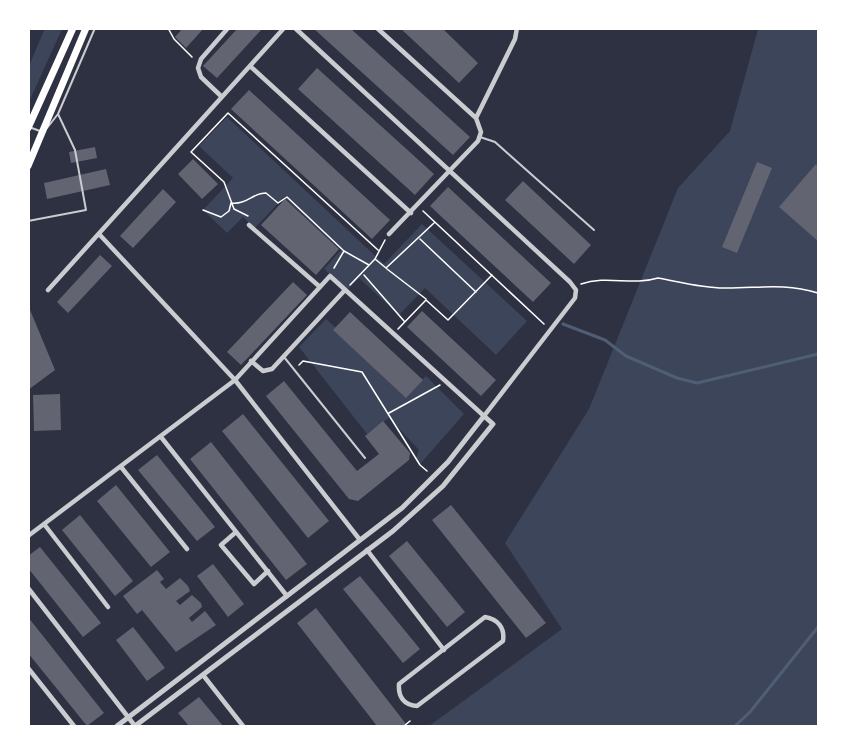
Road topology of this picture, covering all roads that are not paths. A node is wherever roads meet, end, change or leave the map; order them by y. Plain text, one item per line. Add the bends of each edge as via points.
1 (73, 28) edge
2 (86, 28) edge
3 (94, 28) edge
4 (228, 28) edge
5 (284, 28) edge
6 (295, 28) edge
7 (377, 28) edge
8 (517, 28) edge
9 (250, 66) junction
10 (222, 97) junction
11 (58, 114) junction
12 (476, 118) junction
13 (29, 128) edge
14 (43, 132) junction
15 (480, 137) junction
16 (28, 166) edge
17 (450, 171) junction
18 (411, 213) junction
19 (28, 221) edge
20 (249, 225) road end
21 (594, 230) dead end
22 (99, 234) junction
23 (389, 234) road end
24 (320, 287) junction
25 (48, 290) dead end
26 (345, 290) junction
27 (284, 357) junction
28 (251, 361) junction
29 (235, 380) junction
30 (484, 416) junction
31 (161, 437) junction
32 (364, 458) dead end
33 (122, 467) junction
34 (44, 524) junction
35 (236, 532) junction
36 (28, 536) edge
37 (360, 540) junction
38 (187, 549) dead end
39 (367, 550) junction
40 (268, 571) junction
41 (28, 588) edge
42 (287, 596) junction
43 (108, 607) dead end
44 (444, 650) junction
45 (28, 668) edge
46 (203, 675) junction
47 (128, 717) junction
48 (74, 726) edge
49 (117, 726) edge
50 (135, 726) edge
51 (243, 726) edge

1 - 13 main road
2 - 14 main road
3 - 11 lane
4 - 10 street via 198,63 201,77
5 - 9 street
6 - 17 street
7 - 12 street
8 - 12 street
9 - 10 street
9 - 18 street
10 - 22 street
11 - 14 lane
11 - 19 lane via 75,150 86,210
12 - 15 street
13 - 14 lane
14 - 16 main road
15 - 17 street
15 - 21 lane via 495,142
17 - 18 street
17 - 30 street via 574,286 576,294
18 - 23 street
20 - 24 street
22 - 25 street
22 - 29 street
24 - 26 street via 330,276
24 - 28 street
26 - 27 street
26 - 30 street
27 - 28 street via 272,369 263,371
27 - 32 lane
28 - 29 street
29 - 31 street
29 - 37 street
30 - 37 street via 434,477
30 - 39 street via 493,424 457,470 416,512
31 - 33 street
31 - 35 street
33 - 34 street
33 - 38 street
34 - 36 street
34 - 43 street
35 - 40 street
35 - 40 street via 221,545 254,584
37 - 39 street
37 - 42 street
39 - 44 street
39 - 46 street
40 - 42 street
41 - 47 street
42 - 47 street
44 - 44 street via 485,617 497,621 503,632 503,640 417,706 402,700 399,684
45 - 48 street
46 - 50 street
46 - 51 street
47 - 49 street
47 - 50 street

